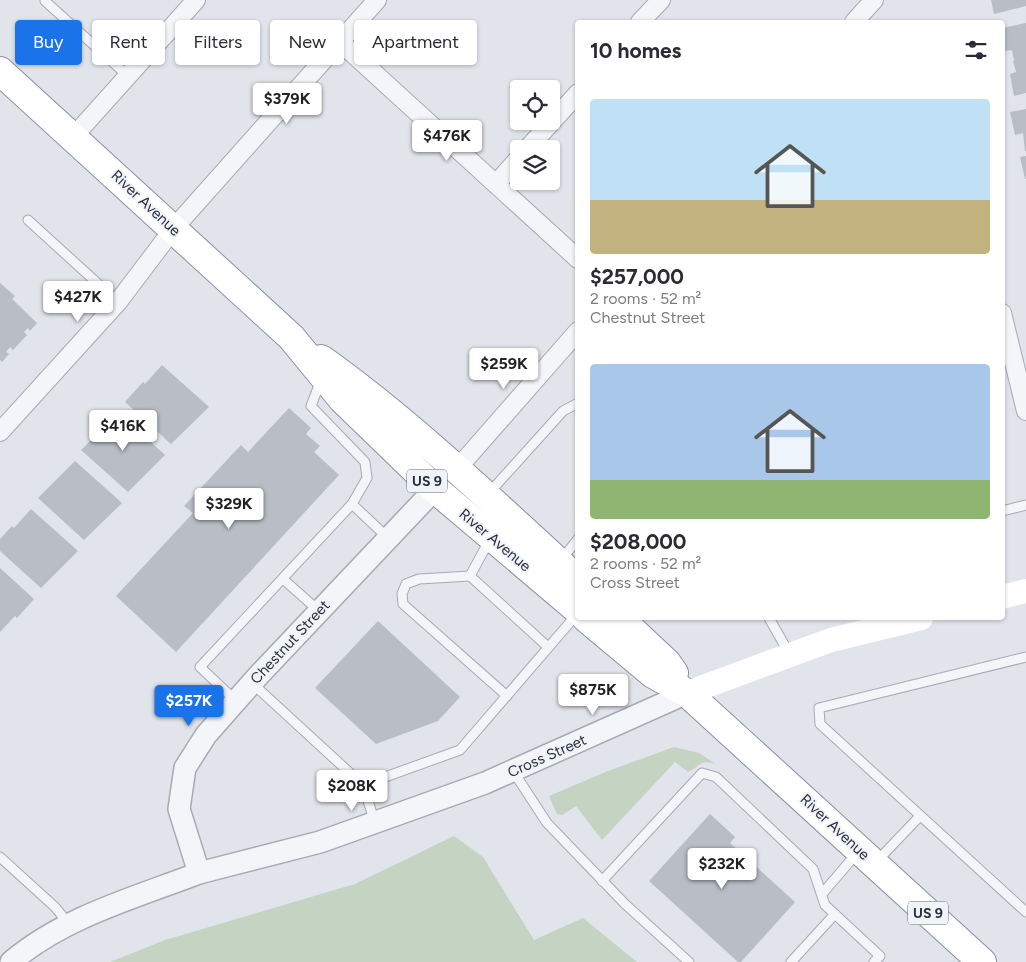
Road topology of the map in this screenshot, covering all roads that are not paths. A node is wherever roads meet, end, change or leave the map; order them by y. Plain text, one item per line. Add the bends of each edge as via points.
1 (196, 0) edge
2 (377, 0) edge
3 (661, 0) edge
4 (874, 0) edge
5 (45, 1) dead end
6 (642, 20) edge
7 (856, 20) edge
8 (344, 36) edge
9 (344, 46) edge
10 (318, 65) edge
11 (0, 71) edge
12 (128, 76) junction
13 (575, 96) edge
14 (74, 136) junction
15 (535, 140) edge
16 (510, 168) edge
17 (496, 184) junction
18 (28, 220) dead end
19 (174, 228) junction
20 (575, 256) edge
21 (118, 302) junction
22 (1005, 325) edge
23 (575, 333) edge
24 (291, 337) junction
25 (322, 375) junction
26 (575, 405) edge
27 (1026, 411) edge
28 (0, 432) edge
29 (456, 470) junction
30 (435, 489) junction
31 (486, 496) junction
32 (352, 504) junction
33 (1026, 504) edge
34 (1005, 510) edge
35 (492, 537) junction
36 (388, 538) junction
37 (575, 549) edge
38 (568, 571) edge
39 (470, 576) junction
40 (283, 579) junction
41 (1026, 591) edge
42 (1005, 596) edge
43 (575, 609) edge
44 (319, 611) junction
45 (575, 616) edge
46 (588, 620) edge
47 (620, 620) edge
48 (770, 620) edge
49 (912, 620) edge
50 (548, 647) junction
51 (790, 655) junction
52 (1026, 657) edge
53 (251, 682) junction
54 (687, 693) junction
55 (507, 696) junction
56 (236, 701) junction
57 (513, 771) junction
58 (363, 784) junction
59 (920, 816) junction
60 (375, 823) junction
61 (0, 857) edge
62 (867, 857) junction
63 (199, 873) junction
64 (602, 881) junction
65 (822, 894) junction
66 (1026, 912) edge
67 (835, 914) junction
68 (68, 923) junction
69 (11, 962) edge
70 (689, 962) edge
71 (791, 962) edge
72 (874, 962) edge
73 (982, 962) edge

1 - 12 street
2 - 8 street
3 - 6 street
4 - 7 street
5 - 12 lane
9 - 17 street
10 - 19 street
11 - 14 highway, River Avenue / US 9
12 - 14 street
13 - 15 street
14 - 19 highway, River Avenue / US 9
16 - 17 street
17 - 20 street
18 - 21 lane
19 - 21 street
19 - 24 highway, River Avenue / US 9
21 - 28 street
22 - 27 street
23 - 29 street
24 - 25 highway, River Avenue / US 9
24 - 29 highway, River Avenue / US 9 via 358,386
25 - 30 highway, River Avenue / US 9 via 343,400
25 - 32 lane via 311,406 365,462 367,478
26 - 31 lane via 564,411
29 - 31 highway, River Avenue / US 9
30 - 35 highway, River Avenue / US 9
30 - 36 street, Chestnut Street
31 - 38 highway, River Avenue / US 9
32 - 36 lane
32 - 40 lane
33 - 34 lane
35 - 39 lane
35 - 43 highway, River Avenue / US 9
36 - 44 street, Chestnut Street
37 - 38 lane
39 - 50 lane
39 - 55 lane via 419,579 406,584 403,604
40 - 44 lane
40 - 56 lane via 200,667
41 - 42 main road
44 - 53 street, Chestnut Street
45 - 50 lane
46 - 54 highway, River Avenue / US 9 via 653,674
47 - 54 highway, River Avenue / US 9 via 667,663
48 - 51 lane
49 - 51 main road, Cross Street via 831,640
50 - 55 lane
51 - 54 main road, Cross Street
52 - 59 lane via 819,708 820,724
53 - 56 street, Chestnut Street
53 - 58 lane
54 - 57 street, Cross Street
54 - 62 highway, River Avenue / US 9
55 - 58 lane via 460,750
56 - 63 street, Chestnut Street via 206,735 185,768 179,809
57 - 60 street, Cross Street
57 - 64 lane via 547,823
58 - 60 lane
59 - 62 lane
59 - 66 lane
60 - 63 street, Cross Street via 320,842
61 - 68 lane via 56,907
62 - 65 lane
62 - 73 highway, River Avenue / US 9
63 - 68 street
64 - 65 lane via 702,774 716,777 813,869
64 - 70 lane
65 - 67 lane via 825,905
67 - 71 lane
67 - 72 lane via 880,956
68 - 69 street via 32,944

